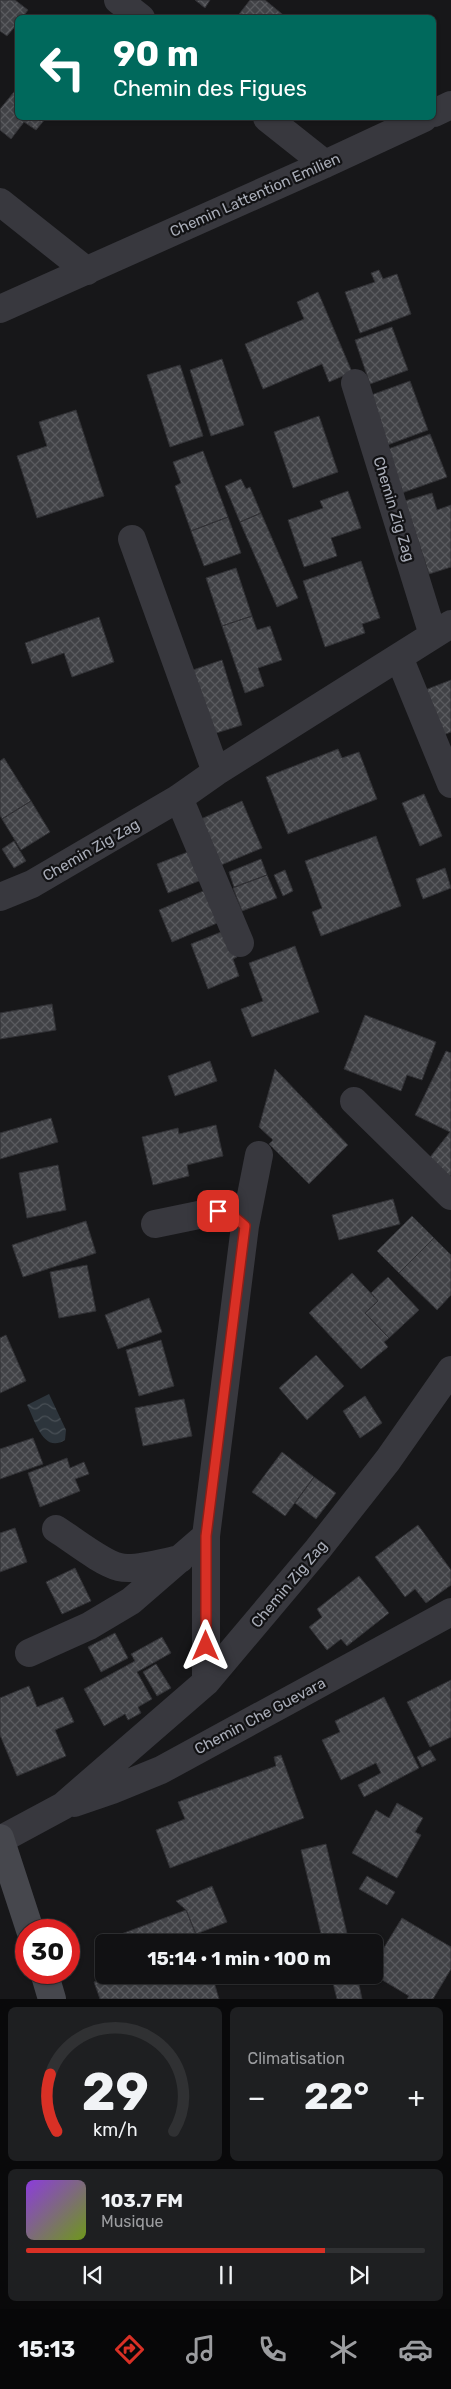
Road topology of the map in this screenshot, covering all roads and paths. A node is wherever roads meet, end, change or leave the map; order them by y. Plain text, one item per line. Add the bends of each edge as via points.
1 (118, 0) edge
2 (136, 15) edge
3 (451, 105) edge
4 (436, 112) edge
5 (270, 120) edge
6 (420, 120) edge
7 (325, 164) junction
8 (0, 202) edge
9 (87, 271) junction
10 (0, 309) edge
11 (355, 383) dead end
12 (132, 539) dead end
13 (442, 630) edge
14 (399, 657) junction
15 (216, 772) junction
16 (451, 784) edge
17 (180, 798) junction
18 (0, 897) edge
19 (240, 942) dead end
20 (354, 1101) dead end
21 (259, 1155) dead end
22 (451, 1196) edge
23 (156, 1224) dead end
24 (245, 1226) junction
25 (451, 1370) edge
26 (56, 1529) dead end
27 (206, 1536) junction
28 (182, 1558) junction
29 (451, 1612) edge
30 (28, 1652) dead end
31 (206, 1682) junction
32 (63, 1806) junction
33 (0, 1840) edge
34 (26, 1919) edge
35 (48, 1984) edge
36 (52, 1999) edge

1 - 2 street
3 - 4 street
5 - 7 street
6 - 7 street, Chemin Lattention Emilien
7 - 9 street, Chemin Lattention Emilien
8 - 9 street
9 - 10 street, Chemin Lattention Emilien
11 - 13 street, Chemin Zig Zag
12 - 15 street
13 - 14 street, Chemin Zig Zag
14 - 15 street, Chemin Zig Zag
14 - 16 street
15 - 17 street, Chemin Zig Zag
17 - 18 street, Chemin Zig Zag via 32,884
17 - 19 street
20 - 22 street
21 - 24 street
23 - 24 street via 218,1211 232,1215
24 - 27 street
25 - 31 street, Chemin Zig Zag via 388,1460
26 - 28 street via 119,1567 152,1565
27 - 28 street
27 - 31 street
28 - 30 street via 122,1606 89,1626
29 - 32 street, Chemin Che Guevara via 160,1770
31 - 32 street, Chemin Zig Zag
32 - 33 street, Chemin Zig Zag
33 - 34 main road
35 - 36 main road

